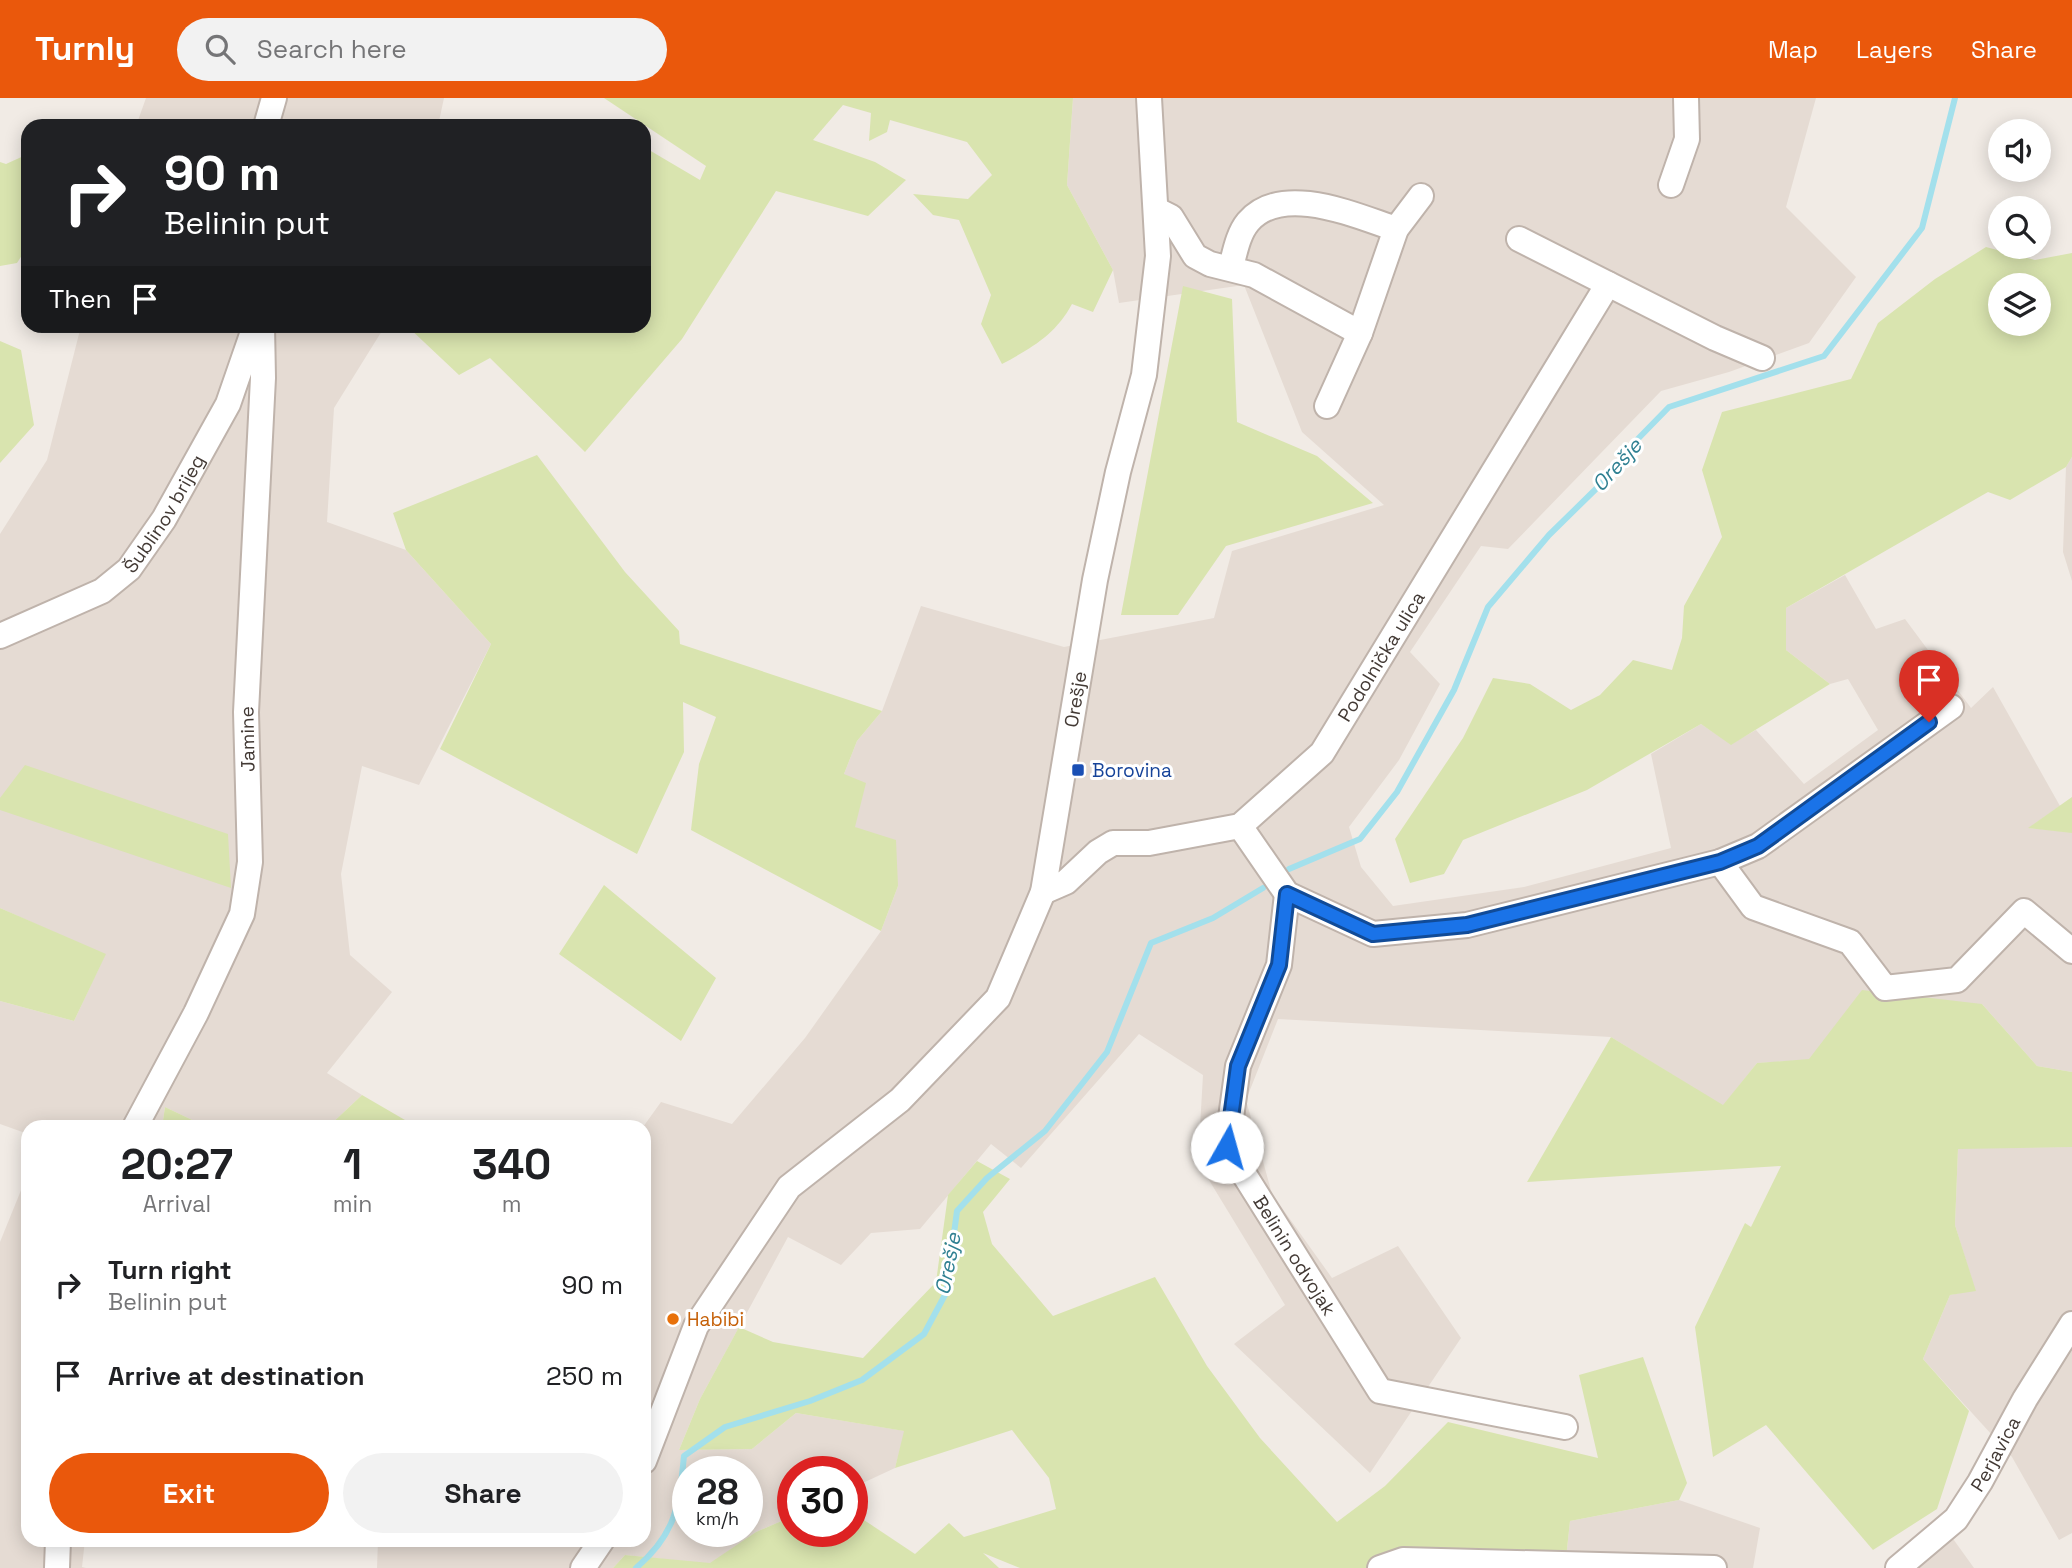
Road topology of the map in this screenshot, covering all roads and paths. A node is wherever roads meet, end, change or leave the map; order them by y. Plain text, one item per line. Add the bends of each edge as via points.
1 (274, 98) edge
2 (1149, 98) edge
3 (1686, 98) edge
4 (268, 119) edge
5 (1671, 185) dead end
6 (1421, 196) dead end
7 (1157, 210) junction
8 (1396, 229) junction
9 (1519, 239) dead end
10 (1231, 267) junction
11 (1608, 285) junction
12 (253, 333) edge
13 (262, 333) edge
14 (1360, 333) junction
15 (1762, 358) dead end
16 (1327, 406) dead end
17 (0, 636) edge
18 (1951, 707) dead end
19 (1240, 825) junction
20 (1720, 862) junction
21 (1043, 892) junction
22 (1287, 894) junction
23 (2072, 951) edge
24 (139, 1120) edge
25 (2072, 1324) edge
26 (1565, 1427) dead end
27 (651, 1443) edge
28 (58, 1547) edge
29 (597, 1547) edge
30 (57, 1568) edge
31 (583, 1568) edge
32 (1380, 1568) edge
33 (1714, 1568) edge
34 (1898, 1568) edge

1 - 4 street
2 - 7 street, Orešje
3 - 5 street via 1687,139
6 - 8 street
7 - 10 street via 1171,217 1195,256
7 - 21 street, Orešje via 1158,256 1144,375 1095,580
8 - 10 street via 1332,208 1304,203 1275,206 1247,223
8 - 14 street
9 - 11 street
10 - 14 street
11 - 15 street
11 - 19 street, Podolnička ulica via 1322,753
12 - 17 street, Šublinov brijeg via 228,404 164,519 129,569 102,591
13 - 24 street, Jamine via 246,712 250,862 242,914
14 - 16 street
18 - 20 street via 1758,846
19 - 21 street via 1149,843 1113,844 1066,883
19 - 22 street
20 - 22 street via 1467,925 1373,934
20 - 23 street via 1753,906 1850,942 1885,988 1957,980 2024,911
21 - 27 street, Orešje via 998,998 900,1100 789,1187 696,1326
22 - 26 street, Belinin odvojak via 1279,965 1238,1066 1227,1147 1380,1391
25 - 34 street, Perjavica via 1956,1519
28 - 30 street
29 - 31 street
32 - 33 street via 1403,1560

